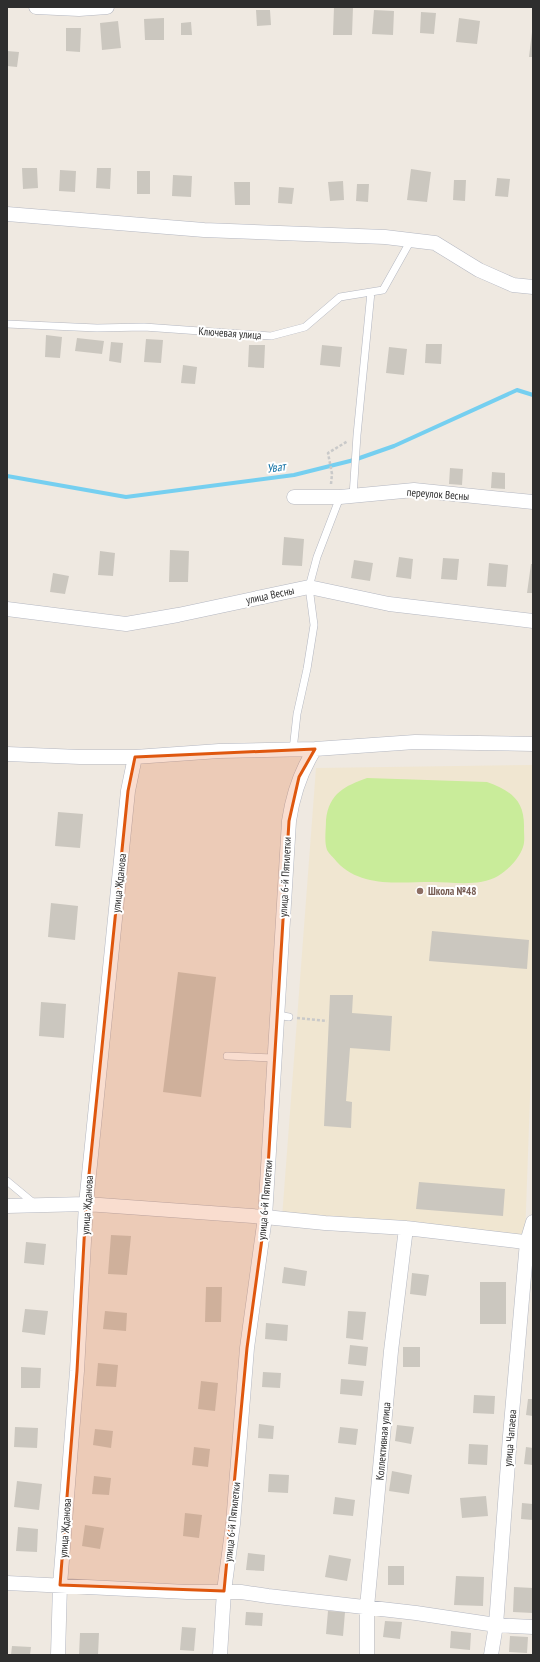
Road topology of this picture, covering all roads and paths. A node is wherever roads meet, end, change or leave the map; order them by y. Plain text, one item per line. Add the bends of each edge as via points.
1 (36, 7) edge
2 (107, 7) edge
3 (7, 214) edge
4 (411, 240) junction
5 (533, 287) edge
6 (371, 292) junction
7 (7, 324) edge
8 (357, 435) junction
9 (332, 474) dead end
10 (294, 497) dead end
11 (346, 497) junction
12 (533, 502) edge
13 (309, 586) junction
14 (7, 609) edge
15 (533, 621) edge
16 (533, 744) edge
17 (315, 749) junction
18 (293, 750) junction
19 (7, 754) edge
20 (135, 757) junction
21 (283, 1016) junction
22 (327, 1021) dead end
23 (227, 1056) dead end
24 (274, 1058) junction
25 (7, 1181) edge
26 (86, 1204) junction
27 (37, 1205) junction
28 (7, 1206) edge
29 (264, 1217) junction
30 (533, 1222) edge
31 (406, 1228) junction
32 (530, 1242) edge
33 (7, 1583) edge
34 (60, 1585) junction
35 (224, 1591) junction
36 (367, 1607) junction
37 (496, 1625) junction
38 (533, 1627) edge
39 (58, 1655) edge
40 (220, 1655) edge
41 (367, 1655) edge
42 (491, 1655) edge

1 - 2 street
3 - 4 street via 204,230
4 - 5 street via 434,243 479,270 513,285
4 - 6 lane, Ключевая улица via 383,290
6 - 7 lane, Ключевая улица via 340,297 305,327 270,336 144,327 97,328
6 - 8 lane
8 - 9 path via 328,453
8 - 11 lane
10 - 11 street, переулок Весны
11 - 12 street, переулок Весны via 414,490
11 - 13 lane via 317,556
13 - 14 street, улица Весны via 126,624
13 - 15 street, улица Весны via 389,604
13 - 18 lane via 314,625 297,714
16 - 17 street via 415,742
17 - 18 street
17 - 21 street, улица 6-й Пятилетки via 299,777 289,821
18 - 20 street via 219,751
19 - 20 street
20 - 26 street, улица Жданова via 128,799
21 - 22 path
21 - 24 street, улица 6-й Пятилетки
23 - 24 lane
24 - 29 street, улица 6-й Пятилетки
25 - 27 lane
26 - 27 street
26 - 29 street
26 - 34 street, улица Жданова via 77,1371
27 - 28 street
29 - 31 street
29 - 35 street, улица 6-й Пятилетки via 247,1348 233,1524
30 - 32 street, улица Чапаева
31 - 32 street
31 - 36 street, Коллективная улица via 391,1351
32 - 37 street, улица Чапаева via 510,1436
33 - 34 street
34 - 35 street via 188,1592
34 - 39 street, улица Жданова
35 - 36 street
35 - 40 street, улица 6-й Пятилетки
36 - 37 street
36 - 41 street, Коллективная улица
37 - 38 street
37 - 42 street, улица Чапаева

